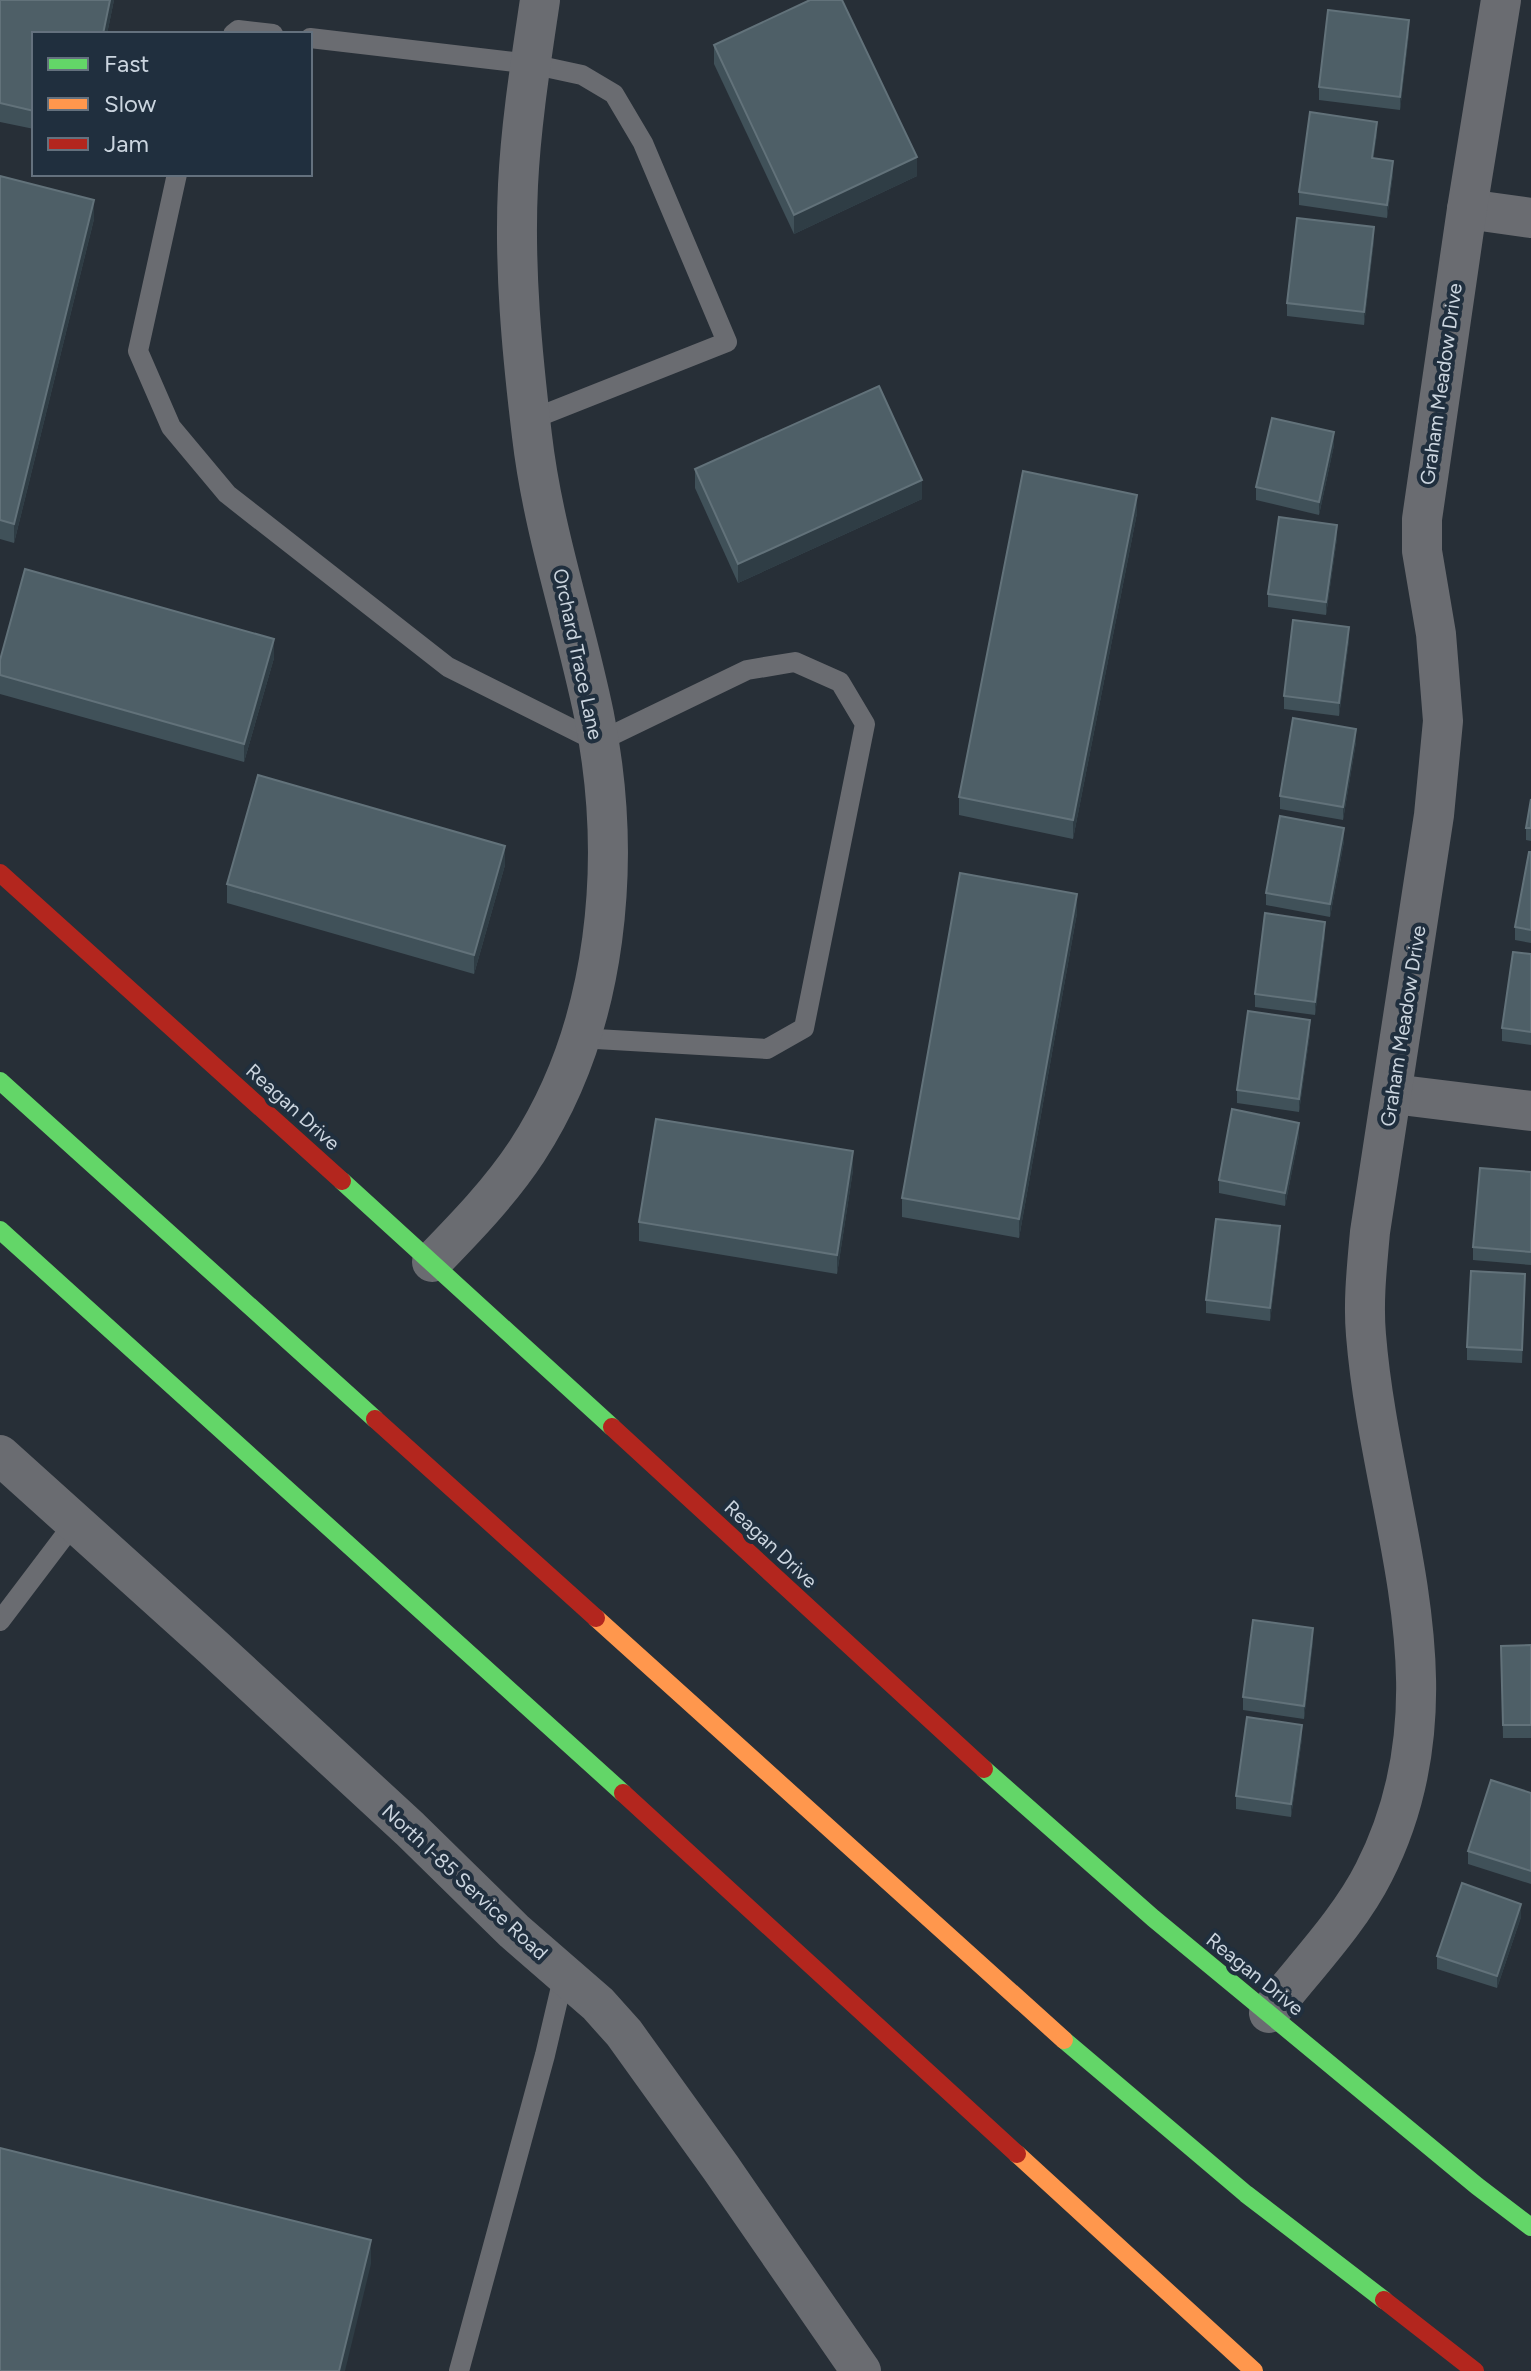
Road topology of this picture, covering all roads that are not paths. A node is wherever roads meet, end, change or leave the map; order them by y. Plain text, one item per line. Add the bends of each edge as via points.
1 (540, 0) edge
2 (1501, 0) edge
3 (236, 32) edge
4 (256, 32) edge
5 (312, 38) edge
6 (531, 64) junction
7 (177, 176) edge
8 (1467, 209) junction
9 (1531, 218) edge
10 (530, 420) junction
11 (598, 742) junction
12 (0, 873) edge
13 (579, 1038) junction
14 (0, 1081) edge
15 (1393, 1094) junction
16 (1531, 1111) edge
17 (0, 1230) edge
18 (432, 1262) junction
19 (0, 1455) edge
20 (75, 1522) junction
21 (0, 1621) edge
22 (564, 1974) junction
23 (1269, 2013) junction
24 (1531, 2227) edge
25 (459, 2371) edge
26 (861, 2371) edge
27 (1254, 2371) edge
28 (1475, 2371) edge

1 - 6 street, Orchard Trace Lane
2 - 8 street, Graham Meadow Drive
3 - 4 lane
5 - 6 lane
6 - 10 street, Orchard Trace Lane via 518,185 518,312
6 - 10 lane via 582,75 614,94 643,143 727,342
7 - 11 lane via 138,351 171,427 227,494 448,667
8 - 9 street
8 - 15 street, Graham Meadow Drive via 1422,519 1443,721
10 - 11 street, Orchard Trace Lane
11 - 13 street, Orchard Trace Lane via 607,804 608,892 596,978
11 - 13 lane via 747,670 795,662 840,682 865,724 804,1028 767,1049
12 - 18 main road, Reagan Drive
13 - 18 street, Orchard Trace Lane via 528,1150
14 - 28 main road via 1080,2054 1246,2194
15 - 16 street
15 - 23 street, Graham Meadow Drive via 1370,1232 1366,1332 1417,1656 1414,1738 1406,1788 1373,1874
17 - 27 main road
18 - 23 main road, Reagan Drive via 1003,1787
19 - 20 street, North I-85 Service Road
20 - 21 lane
20 - 22 street, North I-85 Service Road
22 - 25 lane
22 - 26 street, North I-85 Service Road via 624,2033
23 - 24 main road, Reagan Drive

